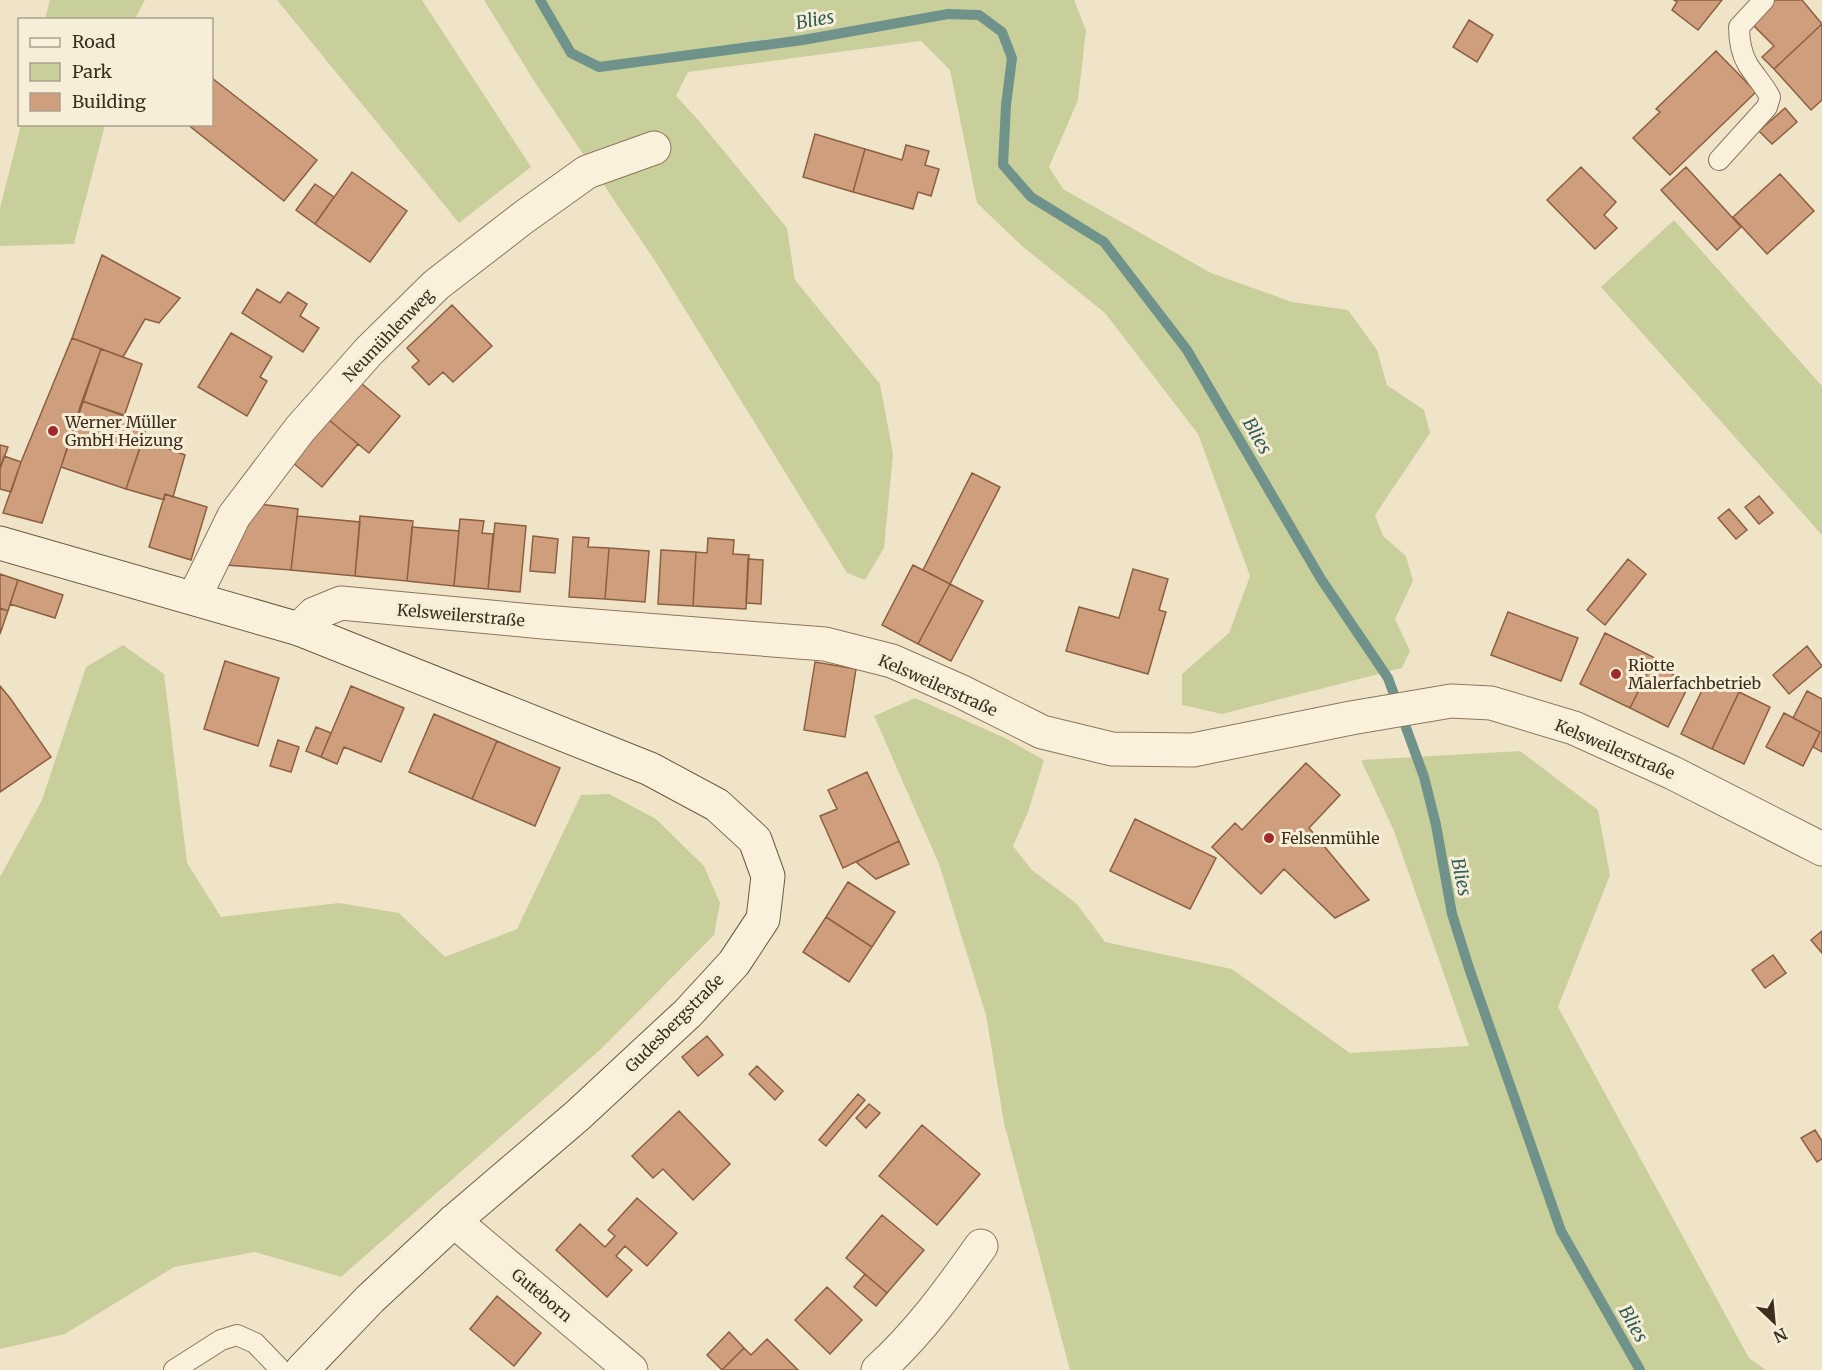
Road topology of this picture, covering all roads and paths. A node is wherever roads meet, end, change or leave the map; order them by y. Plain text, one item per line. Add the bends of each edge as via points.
1 (1764, 0) edge
2 (654, 148) dead end
3 (1719, 160) dead end
4 (0, 543) edge
5 (194, 598) junction
6 (299, 629) junction
7 (1822, 849) edge
8 (454, 1221) junction
9 (981, 1246) dead end
10 (174, 1370) edge
11 (281, 1370) edge
12 (302, 1370) edge
13 (631, 1370) edge
14 (878, 1370) edge

1 - 3 lane via 1739,27 1739,43 1747,64 1770,97 1767,107
2 - 5 street, Neumühlenweg via 587,172 436,285 369,351 300,429 234,516
4 - 5 street
5 - 6 street
6 - 7 street, Kelsweilerstraße via 314,614 341,603 825,644 892,661 1042,732 1112,749 1193,750 1451,701 1491,703 1574,728
6 - 8 street, Gudesbergstraße via 650,769 717,805 755,840 768,876 763,919 734,963 688,1013 603,1093
8 - 12 street, Gudesbergstraße via 370,1299
8 - 13 street, Guteborn
9 - 14 street via 946,1295
10 - 11 lane via 221,1340 237,1335 255,1343

